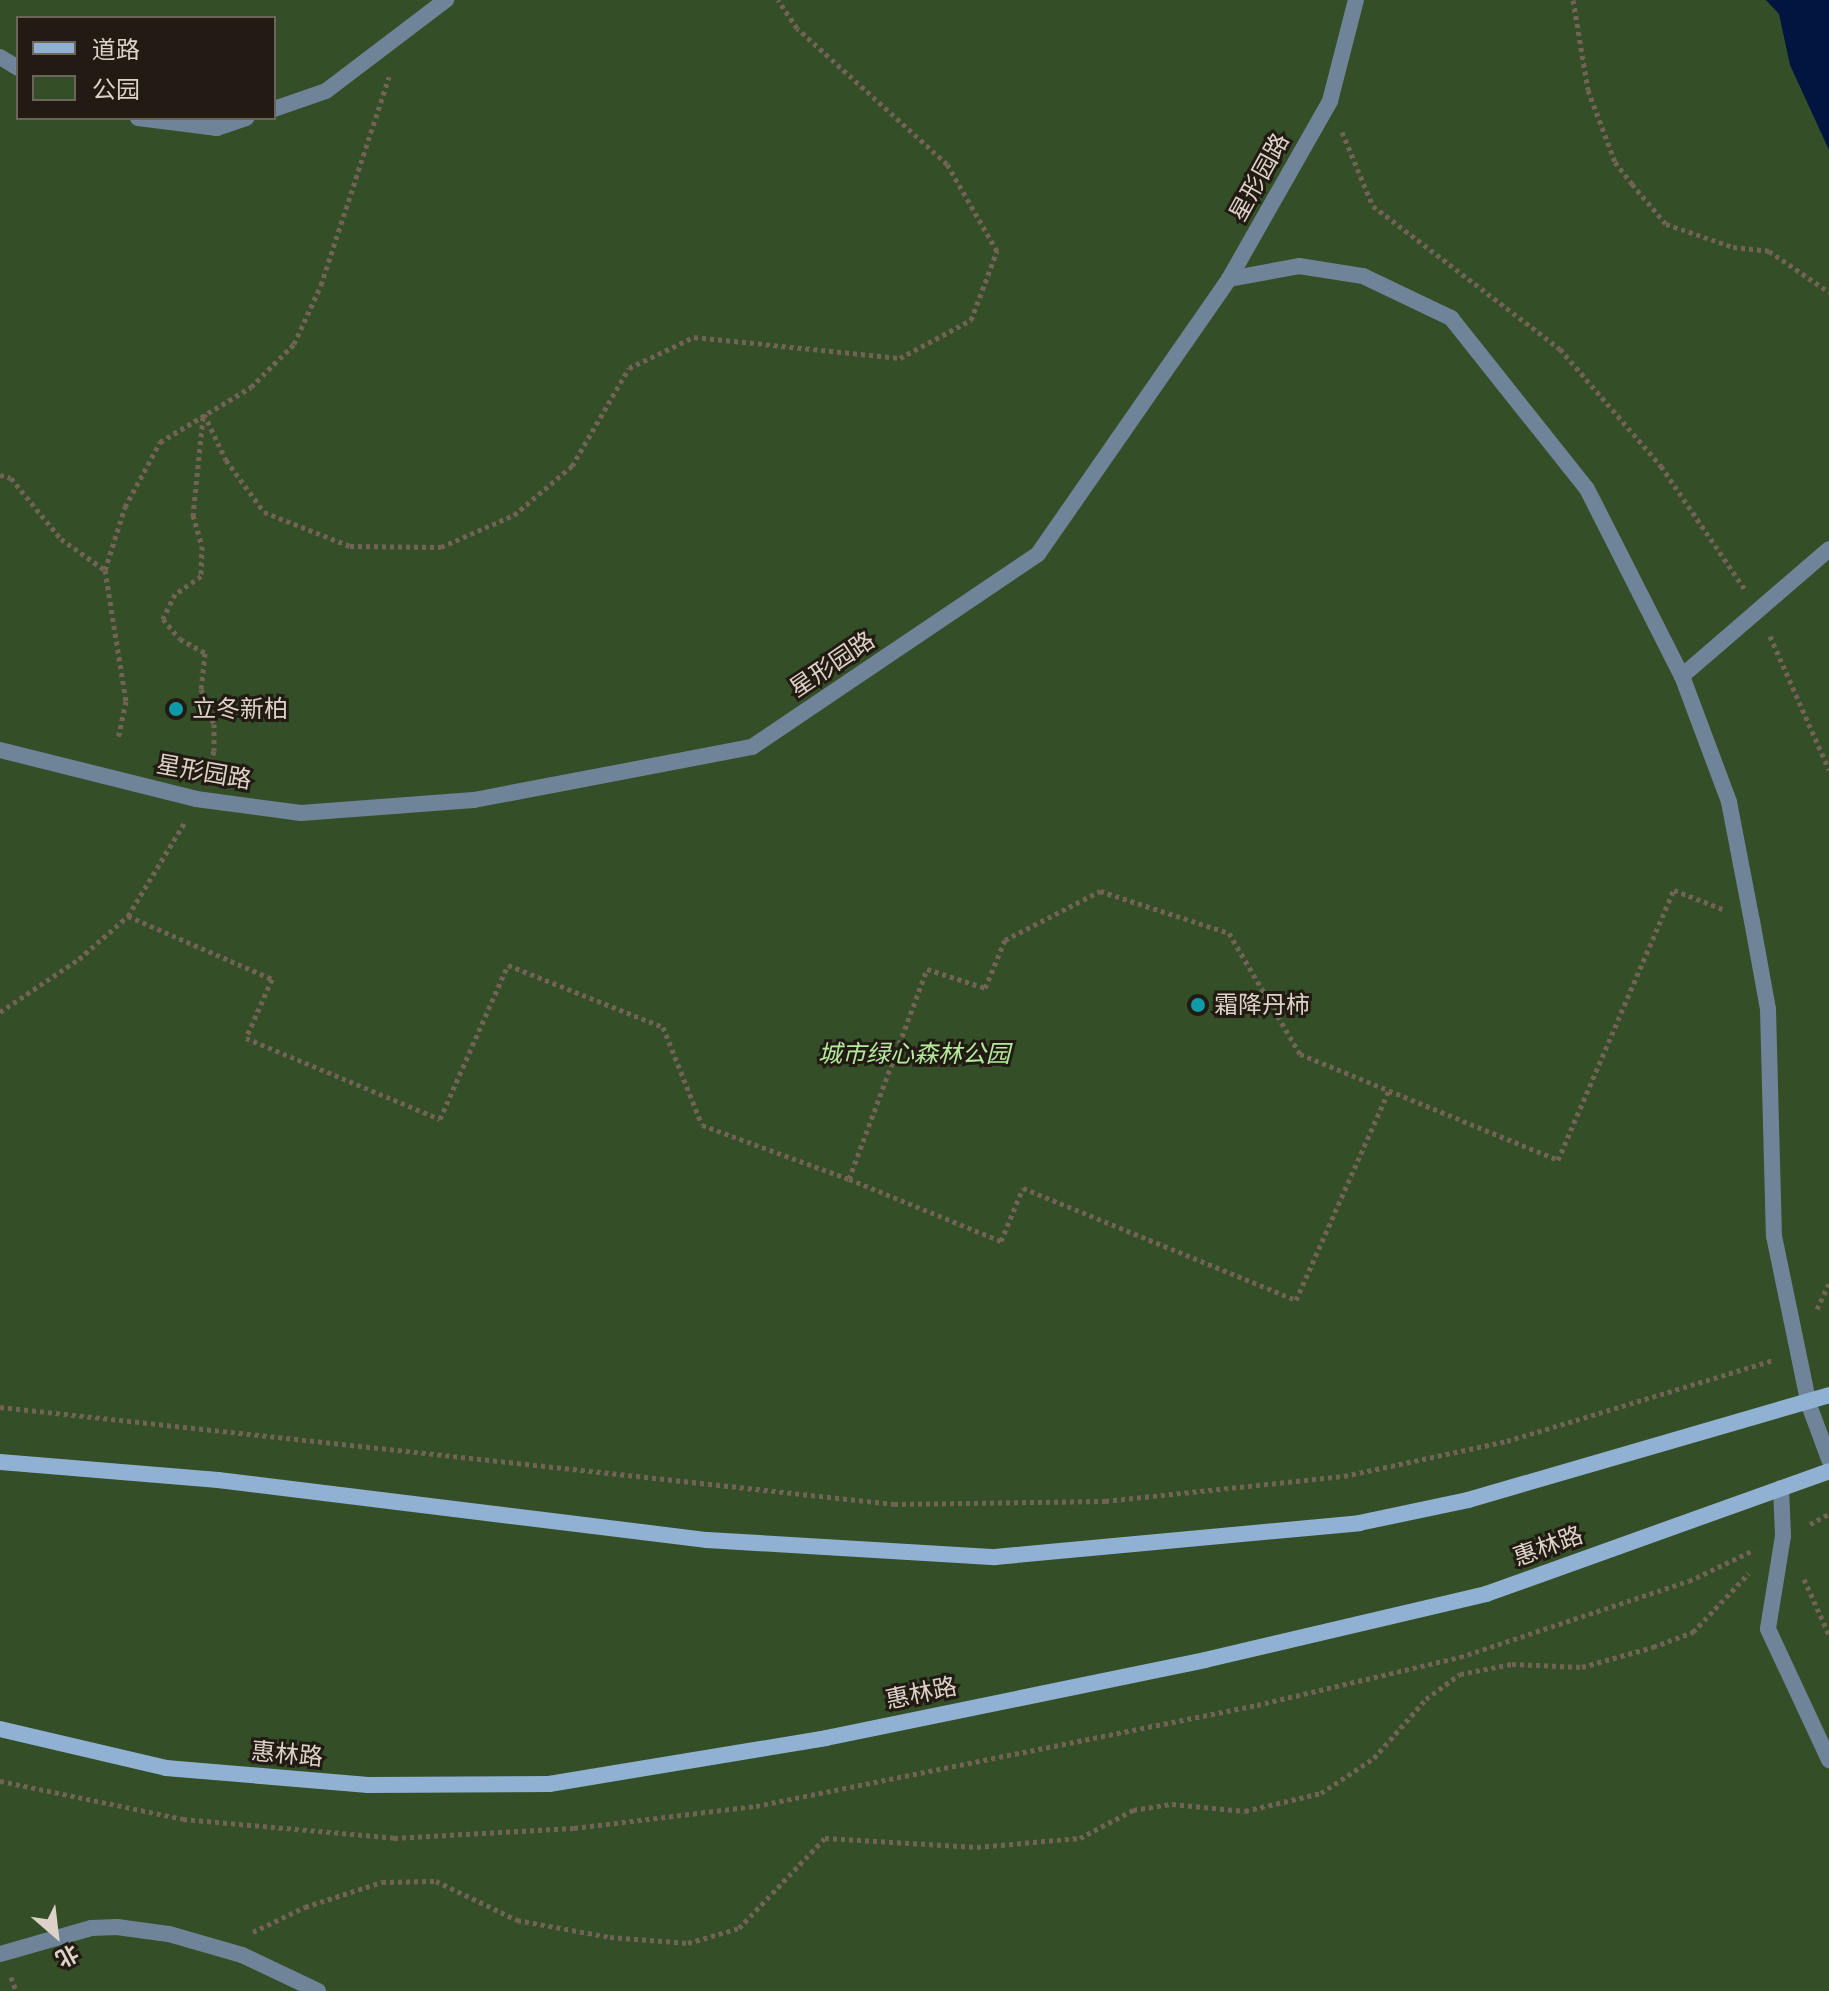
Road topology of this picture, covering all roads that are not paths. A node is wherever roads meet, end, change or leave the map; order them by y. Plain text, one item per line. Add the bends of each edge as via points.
1 (446, 0) edge
2 (1356, 0) edge
3 (276, 108) edge
4 (154, 120) edge
5 (240, 120) edge
6 (1229, 279) junction
7 (1829, 549) edge
8 (1682, 676) junction
9 (0, 750) edge
10 (1829, 1395) edge
11 (1809, 1405) junction
12 (1829, 1459) edge
13 (0, 1462) edge
14 (1829, 1471) edge
15 (1781, 1488) junction
16 (0, 1729) edge
17 (1829, 1760) edge
18 (0, 1954) edge
19 (318, 1991) edge

1 - 3 street via 326,91
2 - 6 street, 星形园路 via 1330,101
4 - 5 street via 217,128
6 - 8 street via 1299,266 1363,276 1451,318 1587,489
6 - 9 street, 星形园路 via 1038,554 752,747 474,800 301,813 196,799
7 - 8 street
8 - 11 street via 1729,802 1768,1009 1774,1236
10 - 11 main road
11 - 12 street
11 - 13 main road via 1468,1500 1359,1523 995,1557 707,1540 218,1480
14 - 15 main road, 惠林路
15 - 16 main road, 惠林路 via 1471,1598 1205,1660 841,1735 549,1784 368,1785 166,1768
15 - 17 street via 1783,1536 1768,1629
18 - 19 street via 91,1928 117,1927 220,1949

